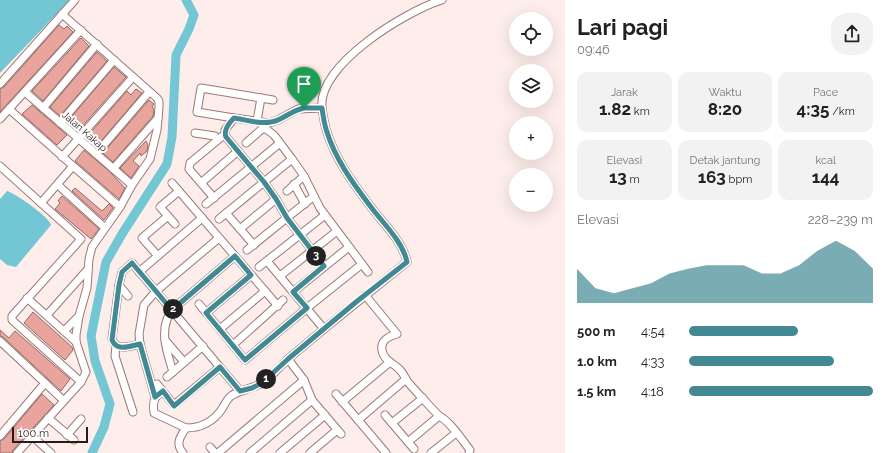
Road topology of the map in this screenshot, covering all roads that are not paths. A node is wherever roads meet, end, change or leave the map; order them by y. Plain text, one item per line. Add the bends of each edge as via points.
1 (75, 0) edge
2 (442, 0) edge
3 (62, 14) junction
4 (81, 30) junction
5 (97, 44) junction
6 (114, 60) junction
7 (132, 77) junction
8 (0, 84) edge
9 (25, 92) junction
10 (149, 92) junction
11 (261, 98) junction
12 (273, 100) dead end
13 (43, 108) junction
14 (322, 108) junction
15 (9, 109) junction
16 (158, 118) junction
17 (234, 118) junction
18 (0, 119) edge
19 (257, 121) junction
20 (60, 123) junction
21 (195, 133) dead end
22 (225, 134) junction
23 (79, 139) junction
24 (218, 140) junction
25 (246, 143) dead end
26 (280, 143) junction
27 (238, 151) junction
28 (96, 154) junction
29 (62, 156) junction
30 (292, 159) junction
31 (0, 166) edge
32 (73, 166) junction
33 (250, 167) junction
34 (113, 169) junction
35 (304, 176) junction
36 (264, 182) junction
37 (172, 183) dead end
38 (201, 183) junction
39 (294, 184) junction
40 (58, 185) junction
41 (132, 185) junction
42 (287, 190) dead end
43 (178, 191) junction
44 (314, 196) junction
45 (214, 198) junction
46 (276, 199) junction
47 (41, 203) junction
48 (206, 204) dead end
49 (305, 204) junction
50 (120, 207) junction
51 (226, 213) junction
52 (325, 214) junction
53 (168, 216) junction
54 (202, 218) junction
55 (287, 218) junction
56 (219, 219) dead end
57 (175, 224) dead end
58 (105, 228) junction
59 (240, 229) junction
60 (337, 231) junction
61 (299, 235) junction
62 (219, 238) junction
63 (81, 239) junction
64 (254, 245) junction
65 (92, 247) junction
66 (349, 247) junction
67 (247, 250) dead end
68 (312, 250) junction
69 (158, 256) junction
70 (235, 256) junction
71 (267, 260) junction
72 (362, 264) junction
73 (324, 266) junction
74 (259, 267) dead end
75 (88, 269) junction
76 (140, 272) junction
77 (368, 272) dead end
78 (251, 275) junction
79 (280, 276) junction
80 (119, 285) junction
81 (156, 291) junction
82 (265, 291) junction
83 (293, 292) junction
84 (365, 295) junction
85 (128, 296) dead end
86 (27, 298) junction
87 (284, 300) dead end
88 (199, 304) dead end
89 (278, 306) junction
90 (307, 308) junction
91 (172, 310) junction
92 (206, 313) junction
93 (47, 315) junction
94 (79, 316) junction
95 (220, 329) junction
96 (324, 329) junction
97 (64, 331) junction
98 (164, 338) junction
99 (0, 341) edge
100 (76, 342) junction
101 (140, 344) junction
102 (233, 344) junction
103 (116, 346) junction
104 (203, 346) junction
105 (288, 359) junction
106 (184, 362) junction
107 (390, 362) junction
108 (220, 367) junction
109 (304, 380) junction
110 (406, 380) junction
111 (81, 382) junction
112 (45, 384) junction
113 (157, 384) dead end
114 (163, 391) junction
115 (240, 391) junction
116 (336, 394) dead end
117 (155, 397) junction
118 (422, 398) junction
119 (64, 400) junction
120 (312, 400) junction
121 (342, 402) junction
122 (133, 412) dead end
123 (325, 415) junction
124 (385, 415) dead end
125 (438, 416) junction
126 (48, 418) junction
127 (81, 419) dead end
128 (358, 420) junction
129 (392, 423) junction
130 (186, 428) junction
131 (456, 432) junction
132 (67, 434) junction
133 (0, 436) edge
134 (32, 436) junction
135 (74, 440) dead end
136 (408, 442) junction
137 (210, 447) dead end
138 (414, 449) dead end
139 (18, 453) edge
140 (51, 453) edge
141 (184, 453) edge
142 (215, 453) edge
143 (218, 453) edge
144 (250, 453) edge
145 (280, 453) edge
146 (310, 453) edge
147 (386, 453) edge
148 (431, 453) edge
149 (469, 453) edge

1 - 3 street
2 - 14 street via 403,18 368,40 350,56 336,71 324,90
3 - 4 street
3 - 8 street
4 - 5 street
4 - 9 street
5 - 6 street
5 - 13 street
6 - 7 street
6 - 20 street
7 - 10 street
7 - 23 street
9 - 13 street, Jalan Kakap
9 - 15 street
10 - 16 street via 159,101
10 - 28 street
11 - 12 street
11 - 17 street via 201,88 197,112
11 - 19 street
13 - 20 street, Jalan Kakap
14 - 19 street via 298,109 269,123
14 - 84 street via 330,142 346,171 397,241 407,262
15 - 18 street
15 - 29 street
16 - 34 street
16 - 41 street via 150,159
17 - 19 street
17 - 22 street
20 - 23 street, Jalan Kakap
21 - 24 street via 215,136
22 - 24 street
22 - 27 street
23 - 28 street, Jalan Kakap
23 - 29 street
24 - 38 street via 190,163 189,169
25 - 26 street via 262,129 266,129
26 - 30 street
26 - 33 street
27 - 33 street
27 - 38 street
28 - 34 street, Jalan Kakap
29 - 32 street
30 - 35 street
30 - 36 street
31 - 47 street
32 - 40 street
32 - 50 street
33 - 36 street
33 - 45 street
34 - 41 street, Jalan Kakap
35 - 39 street
35 - 44 street
36 - 46 street
36 - 51 street
37 - 43 street
38 - 45 street
39 - 42 street
39 - 49 street
40 - 47 street
40 - 58 street
41 - 50 street
43 - 53 street via 160,207
43 - 54 street
44 - 49 street
44 - 52 street
45 - 48 street
46 - 55 street
46 - 59 street
47 - 63 street
49 - 55 street
50 - 58 street
51 - 56 street
51 - 59 street
52 - 60 street
52 - 61 street
53 - 57 street
53 - 69 street via 142,238
54 - 62 street
54 - 69 street
55 - 61 street
55 - 64 street
58 - 65 street
59 - 64 street
60 - 66 street
60 - 68 street
61 - 68 street
61 - 71 street
62 - 70 street
62 - 81 street
63 - 65 street
63 - 86 street
64 - 67 street
65 - 75 street
66 - 72 street
66 - 73 street
68 - 73 street
68 - 79 street
69 - 76 street
70 - 78 street
70 - 91 street
71 - 74 street
71 - 79 street
72 - 77 street
72 - 90 street
73 - 83 street
75 - 93 street
75 - 94 street via 87,288
76 - 80 street via 132,263 122,272
76 - 81 street
78 - 82 street
78 - 92 street
79 - 83 street
80 - 85 street
80 - 103 street via 112,340
81 - 91 street
81 - 101 street via 144,305 139,334
82 - 89 street
82 - 95 street
83 - 90 street
84 - 96 street
84 - 107 street via 397,334 390,335 382,345 385,358
86 - 93 street
86 - 111 street via 12,315 12,320
87 - 89 street
88 - 92 street
89 - 102 street
90 - 96 street
90 - 102 street via 245,360
91 - 98 street via 166,319
91 - 104 street
92 - 95 street
93 - 97 street
94 - 97 street
94 - 100 street
95 - 102 street
96 - 105 street
97 - 100 street
98 - 106 street
98 - 106 street via 170,374
99 - 112 street
100 - 111 street via 86,372
101 - 103 street
101 - 117 street
103 - 122 street via 115,356
104 - 106 street
104 - 108 street
105 - 109 street
105 - 115 street via 262,383
107 - 110 street via 402,371
107 - 121 street
108 - 114 street via 174,406
108 - 115 street
109 - 120 street
109 - 143 street
110 - 118 street
110 - 128 street
111 - 119 street
112 - 119 street
112 - 133 street
113 - 114 street
114 - 117 street
115 - 130 street via 231,396 210,422 195,428
116 - 121 street
117 - 130 street via 154,413
118 - 125 street
118 - 129 street
119 - 126 street
120 - 123 street
120 - 144 street
121 - 128 street
123 - 145 street
123 - 146 street via 339,432
124 - 129 street
125 - 131 street
125 - 136 street
126 - 132 street
126 - 134 street
127 - 132 street
128 - 147 street
129 - 136 street
130 - 141 street via 179,439 179,445
131 - 148 street
131 - 149 street via 470,450
132 - 135 street
134 - 139 street
134 - 140 street
136 - 138 street
137 - 142 street

